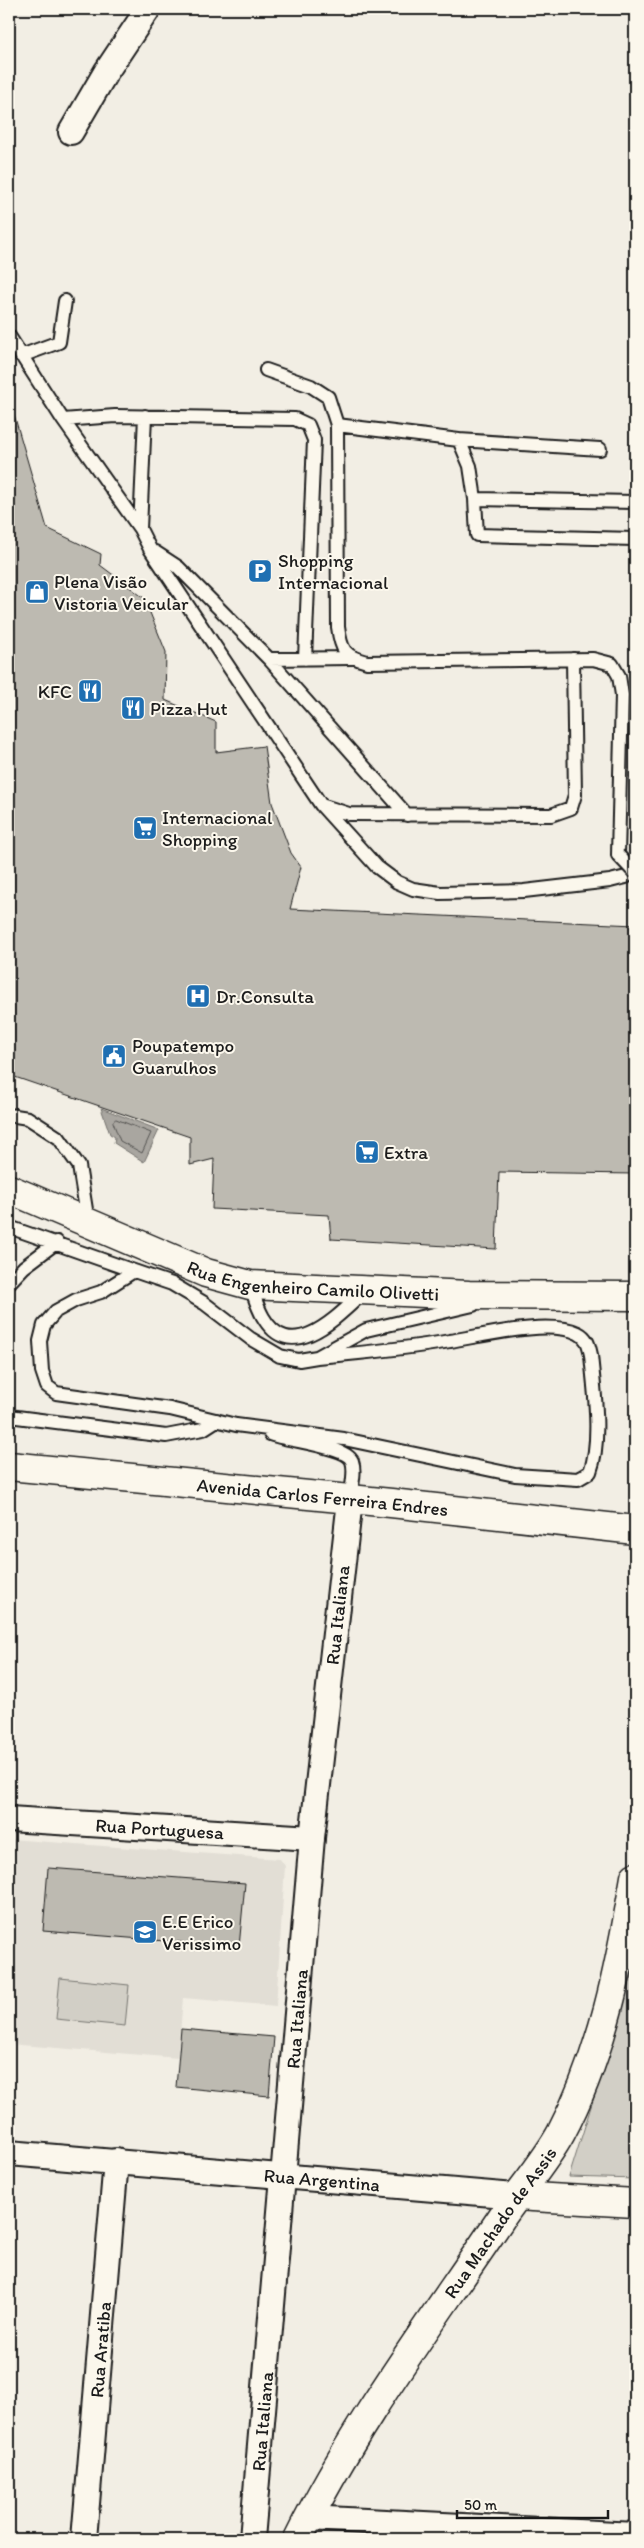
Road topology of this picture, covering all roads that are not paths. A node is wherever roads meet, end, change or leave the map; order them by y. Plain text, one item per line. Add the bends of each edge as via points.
1 (148, 9) edge
2 (72, 132) dead end
3 (65, 300) dead end
4 (9, 336) edge
5 (21, 356) junction
6 (266, 370) dead end
7 (144, 416) junction
8 (63, 420) junction
9 (337, 424) junction
10 (459, 440) junction
11 (600, 449) dead end
12 (476, 499) junction
13 (635, 502) edge
14 (140, 529) junction
15 (635, 539) edge
16 (150, 549) junction
17 (351, 658) junction
18 (269, 659) junction
19 (305, 659) junction
20 (573, 659) junction
21 (321, 806) junction
22 (407, 815) junction
23 (635, 867) edge
24 (635, 873) edge
25 (9, 1115) edge
26 (9, 1189) edge
27 (88, 1224) junction
28 (9, 1227) edge
29 (57, 1242) junction
30 (134, 1271) junction
31 (9, 1283) edge
32 (250, 1285) junction
33 (365, 1291) junction
34 (522, 1294) junction
35 (635, 1296) edge
36 (317, 1357) junction
37 (9, 1416) edge
38 (217, 1420) junction
39 (256, 1428) junction
40 (9, 1466) edge
41 (350, 1500) junction
42 (635, 1530) edge
43 (9, 1819) edge
44 (312, 1838) junction
45 (635, 1877) edge
46 (629, 1953) edge
47 (9, 2153) edge
48 (116, 2161) junction
49 (284, 2175) junction
50 (516, 2196) junction
51 (635, 2203) edge
52 (303, 2528) edge
53 (635, 2536) edge
54 (84, 2539) edge
55 (252, 2539) edge

1 - 2 street via 106,72
3 - 5 lane via 59,342
4 - 5 lane
5 - 8 lane
6 - 9 lane via 311,386 328,396
7 - 8 lane
7 - 14 lane
7 - 19 lane via 295,419 308,425 314,440
8 - 14 lane
9 - 10 lane
9 - 17 lane via 338,627 341,645
10 - 11 lane
10 - 12 lane via 470,466
12 - 13 lane
12 - 15 lane via 476,535
14 - 16 lane
16 - 18 lane via 178,567
16 - 21 lane
17 - 19 lane
17 - 20 lane via 367,662
18 - 19 lane
18 - 22 lane
20 - 22 lane via 576,795 571,808 551,815
20 - 24 lane, bridge via 593,659 612,664 619,676 622,695 618,855
21 - 22 lane via 350,814
21 - 23 lane via 377,867 413,889 440,893 524,891 610,881 626,877
25 - 27 lane via 28,1118 59,1138 79,1166
26 - 27 street, Rua Engenheiro Camilo Olivetti
27 - 32 street, Rua Engenheiro Camilo Olivetti via 206,1274
28 - 29 lane
29 - 30 lane
29 - 31 lane
30 - 36 lane via 172,1284 280,1356 299,1360
30 - 38 lane via 101,1292 56,1311 44,1326 40,1341 42,1371 47,1386 68,1396 147,1405
32 - 33 street, Rua Engenheiro Camilo Olivetti
32 - 33 lane via 269,1326 290,1338 318,1332
33 - 34 street, Rua Engenheiro Camilo Olivetti
34 - 35 street, Rua Engenheiro Camilo Olivetti
34 - 36 lane via 375,1327
36 - 39 lane via 487,1334 557,1328 578,1333 585,1338 591,1355 595,1403 594,1462 590,1472 578,1479 516,1476 344,1439
37 - 38 lane via 166,1436 203,1429
38 - 39 lane
39 - 41 lane via 285,1440 340,1450 348,1456 353,1469
40 - 41 street, Avenida Carlos Ferreira Endres
41 - 42 street, Avenida Carlos Ferreira Endres
41 - 44 street, Rua Italiana
43 - 44 street, Rua Portuguesa
44 - 49 street, Rua Italiana
45 - 46 street, Rua Machado de Assis
46 - 50 street, Rua Machado de Assis via 580,2094 560,2135
47 - 48 street, Rua Argentina
48 - 49 street, Rua Argentina
48 - 54 street, Rua Aratiba
49 - 50 street, Rua Argentina
49 - 55 street, Rua Italiana
50 - 51 street, Rua Argentina
50 - 52 street, Rua Machado de Assis via 344,2456
52 - 53 street

